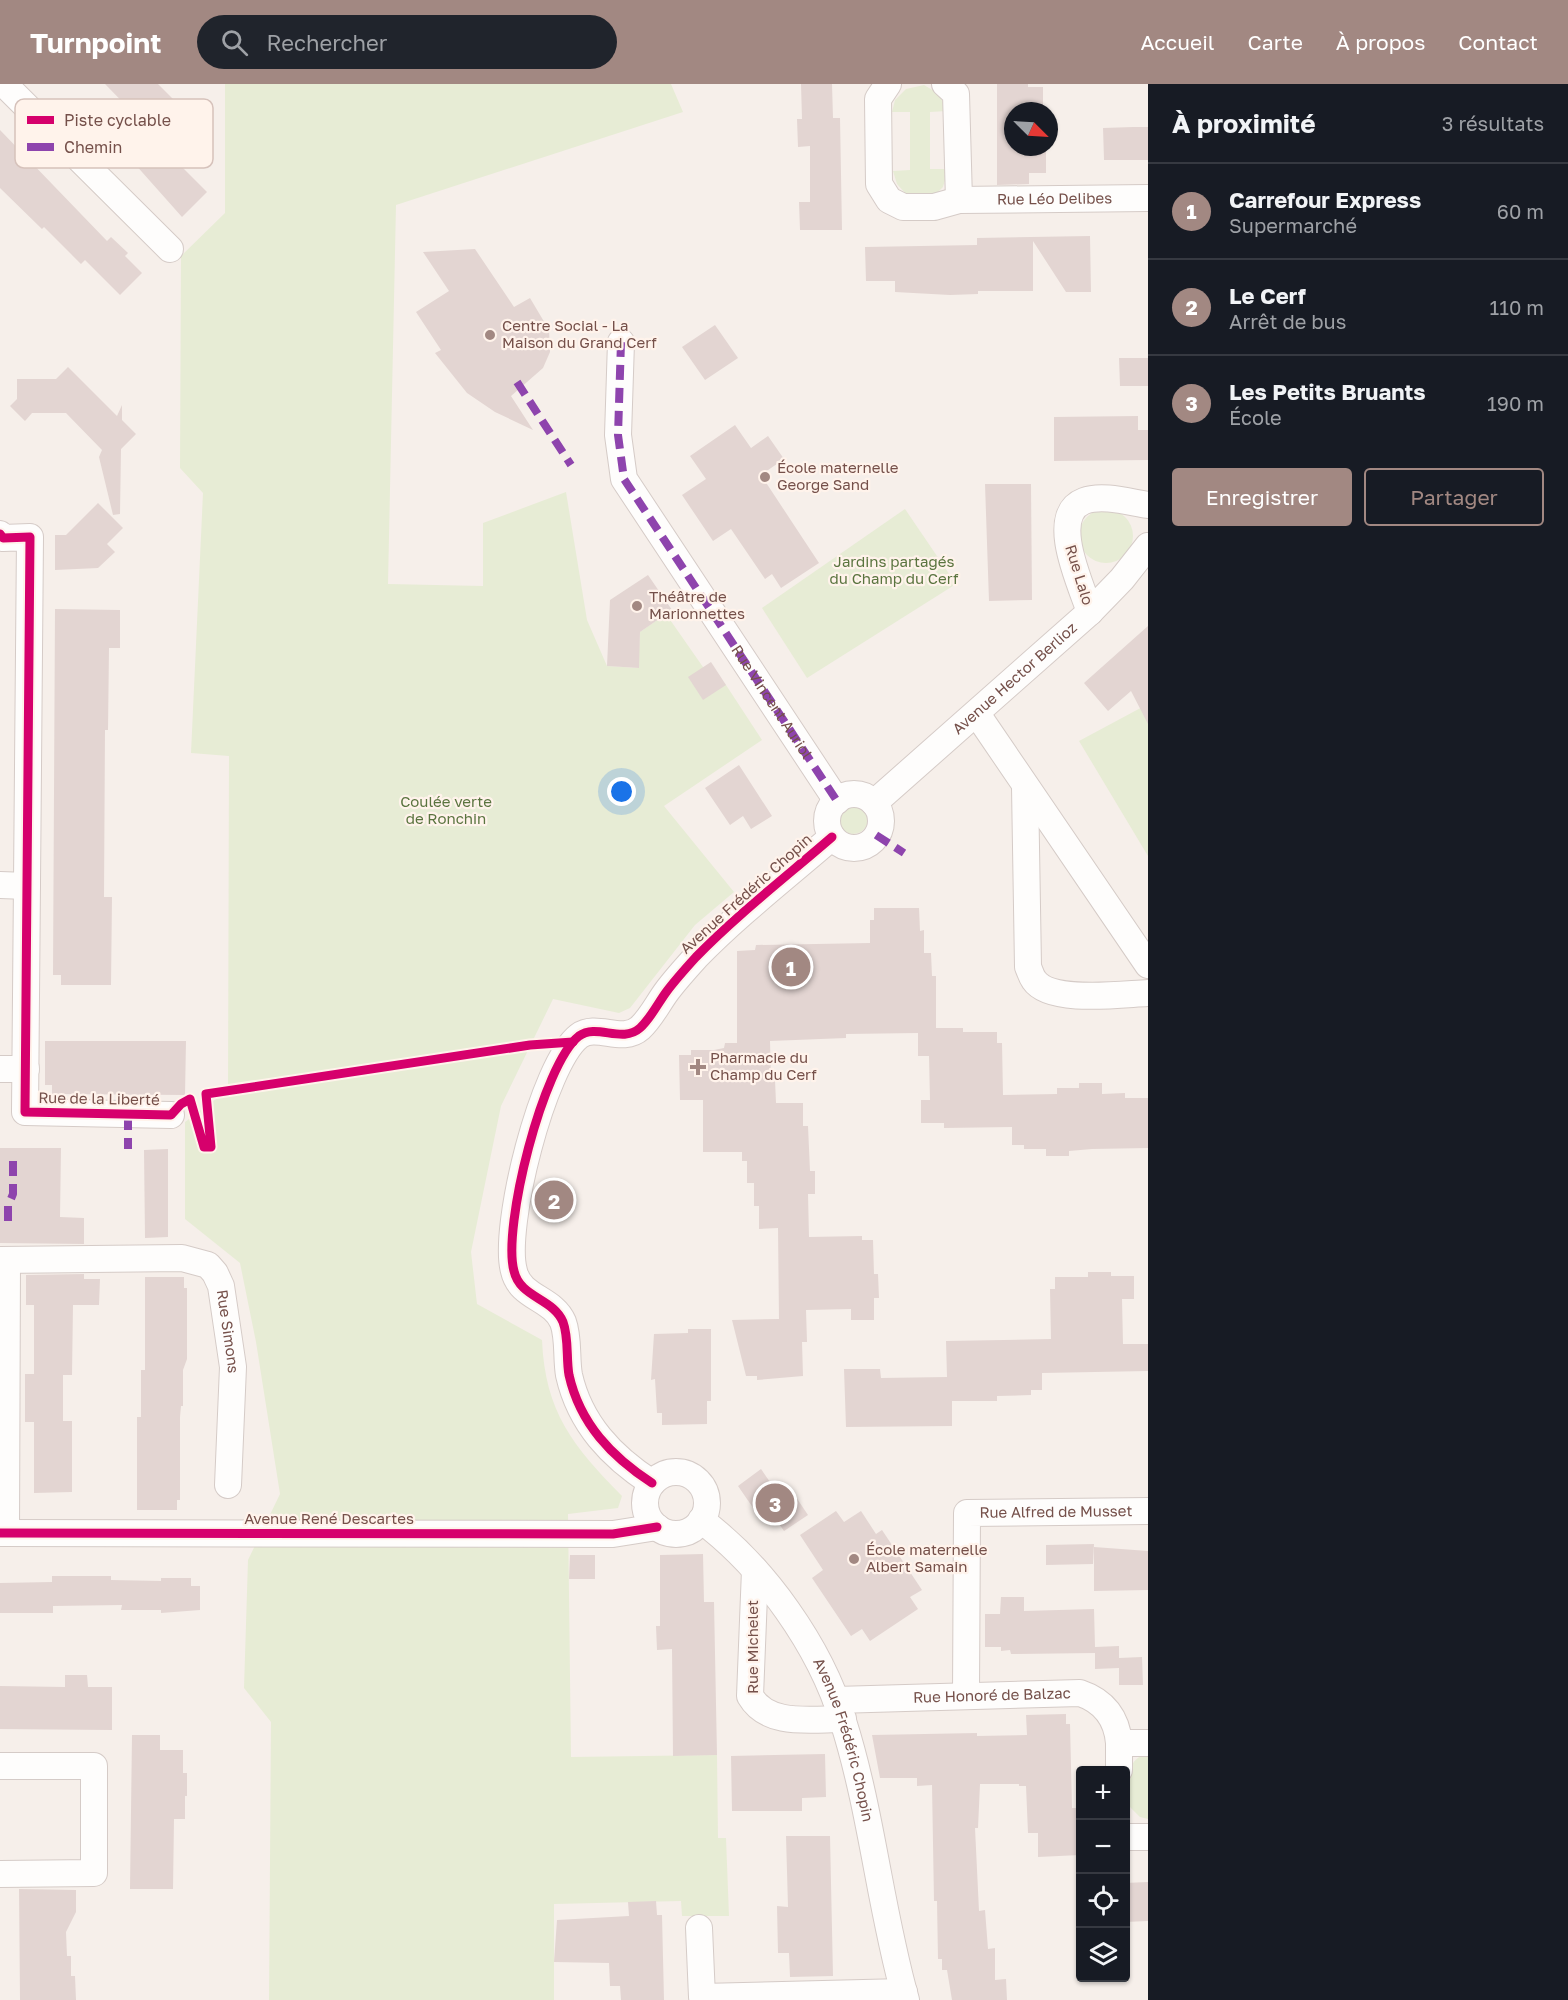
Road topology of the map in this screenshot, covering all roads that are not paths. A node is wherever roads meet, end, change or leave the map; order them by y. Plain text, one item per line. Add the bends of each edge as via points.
1 (4, 84) edge
2 (888, 84) edge
3 (945, 84) edge
4 (19, 99) edge
5 (89, 168) edge
6 (1148, 198) edge
7 (959, 200) junction
8 (170, 249) dead end
9 (621, 342) dead end
10 (1148, 505) edge
11 (0, 534) edge
12 (1148, 546) edge
13 (1090, 612) junction
14 (977, 714) junction
15 (1025, 787) junction
16 (837, 801) junction
17 (874, 803) junction
18 (832, 837) junction
19 (0, 885) edge
20 (27, 886) junction
21 (1148, 965) edge
22 (1148, 993) edge
23 (0, 1069) edge
24 (26, 1070) junction
25 (171, 1115) dead end
26 (4, 1260) edge
27 (3, 1329) edge
28 (652, 1483) junction
29 (228, 1485) dead end
30 (1148, 1511) edge
31 (701, 1520) junction
32 (657, 1527) junction
33 (3, 1533) edge
34 (755, 1570) junction
35 (966, 1694) junction
36 (839, 1709) junction
37 (1119, 1743) junction
38 (1148, 1743) edge
39 (0, 1766) edge
40 (1119, 1766) edge
41 (1130, 1837) edge
42 (1148, 1837) edge
43 (0, 1874) edge
44 (699, 1928) dead end
45 (905, 1996) edge

1 - 4 street
2 - 7 street, Rue Léo Delibes via 878,99 879,184 889,200 903,207 934,207
3 - 7 street via 956,94
5 - 8 street
6 - 7 street, Rue Léo Delibes
9 - 16 street, Rue Vincent Auriol via 618,445 624,479
10 - 13 street, Rue Lalo via 1090,500 1075,507 1069,516 1067,542
11 - 20 street, Rue de la Liberté via 3,538 30,537
12 - 13 street, Avenue Hector Berlioz
13 - 14 street, Avenue Hector Berlioz
14 - 15 street
14 - 17 street, Avenue Hector Berlioz
15 - 21 street
15 - 22 street via 1028,967 1035,982 1051,992 1069,995
16 - 17 street via 858,795
16 - 18 street via 828,816
17 - 18 street via 881,824 870,843 848,848
18 - 28 street, Avenue Frédéric Chopin via 698,955 637,1030 621,1034 588,1032 579,1037 557,1068 532,1136 515,1223 515,1277 524,1290 554,1310 563,1322 569,1375 583,1416 624,1465
19 - 20 street
20 - 24 street, Rue de la Liberté
23 - 24 street
24 - 25 street, Rue de la Liberté via 25,1112
26 - 27 street
26 - 29 street, Rue Simons via 127,1258 196,1260 208,1265 221,1286 232,1348
27 - 33 street
28 - 31 street via 669,1472 694,1478 706,1495
28 - 32 street via 645,1506
30 - 35 street, Rue Alfred de Musset via 966,1513
31 - 32 street via 680,1533
31 - 34 street, Avenue Frédéric Chopin via 736,1548
32 - 33 street, Avenue René Descartes via 613,1534
34 - 36 street, Avenue Frédéric Chopin via 798,1627
34 - 36 street, Rue Michelet via 750,1696 756,1706 780,1718
35 - 36 street, Rue Honoré de Balzac
35 - 37 street, Rue Honoré de Balzac via 1080,1693 1109,1712
36 - 45 street, Avenue Frédéric Chopin
37 - 38 street
37 - 40 street, Rue Honoré de Balzac
39 - 43 street via 94,1766 94,1873
41 - 42 street
44 - 45 street via 702,1997

